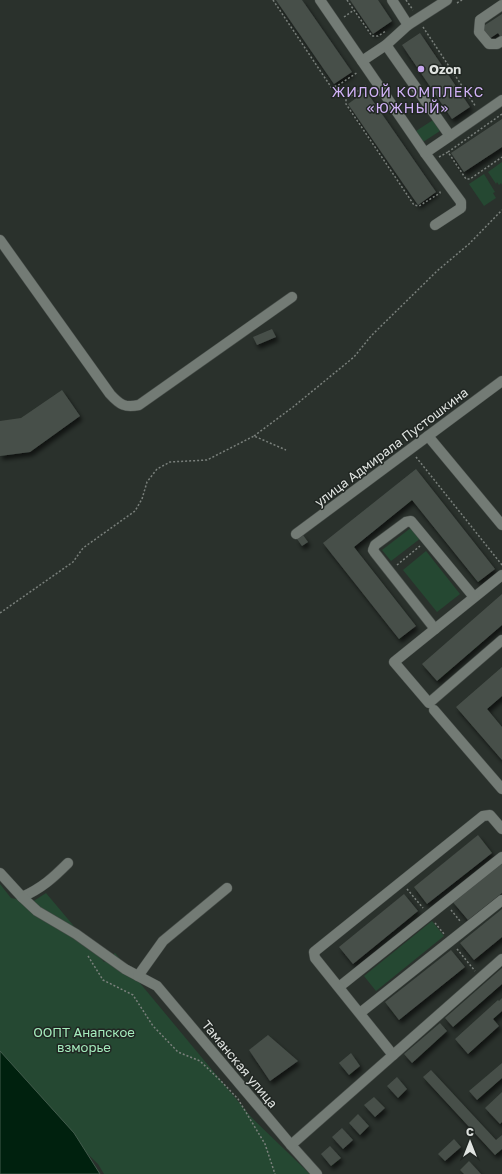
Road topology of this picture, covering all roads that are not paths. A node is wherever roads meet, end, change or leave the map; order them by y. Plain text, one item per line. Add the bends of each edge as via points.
1 (320, 0) edge
2 (392, 0) edge
3 (447, 0) edge
4 (502, 5) edge
5 (408, 25) junction
6 (502, 41) edge
7 (386, 45) junction
8 (361, 65) junction
9 (502, 100) edge
10 (450, 136) junction
11 (425, 153) junction
12 (435, 226) dead end
13 (0, 240) edge
14 (292, 296) dead end
15 (502, 380) edge
16 (428, 436) junction
17 (502, 525) edge
18 (296, 534) dead end
19 (502, 574) edge
20 (474, 597) junction
21 (435, 629) junction
22 (502, 640) edge
23 (431, 707) junction
24 (502, 789) edge
25 (502, 828) edge
26 (502, 856) edge
27 (68, 863) dead end
28 (0, 873) edge
29 (227, 888) dead end
30 (22, 897) junction
31 (502, 900) edge
32 (502, 960) edge
33 (138, 976) junction
34 (339, 987) junction
35 (360, 1013) junction
36 (393, 1055) junction
37 (291, 1145) junction
38 (317, 1174) edge

1 - 8 street
2 - 5 street
3 - 5 street
4 - 6 street via 480,20 479,32 489,44
5 - 7 street
7 - 8 street
7 - 10 street
8 - 11 street
9 - 10 street
10 - 11 street
11 - 12 street via 461,202 461,208
13 - 14 street via 110,394 122,405 130,407 139,405
15 - 16 street, улица Адмирала Пустошкина
16 - 17 street
16 - 18 street, улица Адмирала Пустошкина
19 - 20 street
20 - 21 street
20 - 21 street via 414,523 408,520 376,545 374,550
21 - 23 street via 394,662
22 - 23 street
23 - 24 street
25 - 34 street via 490,815 483,816 314,952 315,958
26 - 34 street
27 - 30 street via 52,879
28 - 30 street
29 - 33 street via 163,941
30 - 33 street, Таманская улица via 37,911
31 - 35 street
32 - 36 street
33 - 37 street, Таманская улица via 157,986
34 - 35 street
35 - 36 street
36 - 37 street
37 - 38 street, Таманская улица

